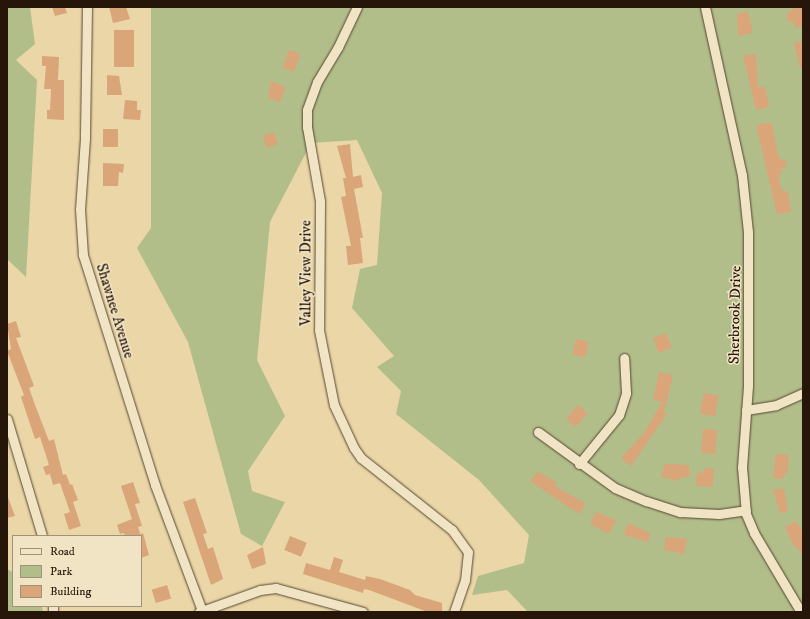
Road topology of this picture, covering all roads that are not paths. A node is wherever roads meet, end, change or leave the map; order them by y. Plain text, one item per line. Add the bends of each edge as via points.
1 (87, 7) edge
2 (356, 7) edge
3 (705, 7) edge
4 (624, 358) dead end
5 (803, 393) edge
6 (746, 410) junction
7 (7, 419) edge
8 (538, 432) dead end
9 (579, 464) junction
10 (746, 510) junction
11 (42, 535) edge
12 (201, 611) edge
13 (363, 612) edge
14 (454, 612) edge
15 (801, 612) edge

1 - 12 street, Shawnee Avenue via 85,138 80,209 83,255 155,485
2 - 14 street, Valley View Drive via 338,47 317,82 308,110 307,127 320,201 320,330 334,405 354,448 361,458 452,530 468,552 464,580
3 - 6 street, Sherbrook Drive via 742,175 748,232
4 - 9 street via 626,393 619,415
5 - 6 street via 776,405
6 - 10 street, Sherbrook Drive via 742,467
7 - 11 street
8 - 9 street
9 - 10 street via 615,488 680,512 719,514
10 - 15 street, Sherbrook Drive via 754,533
12 - 13 street via 260,590 276,588

